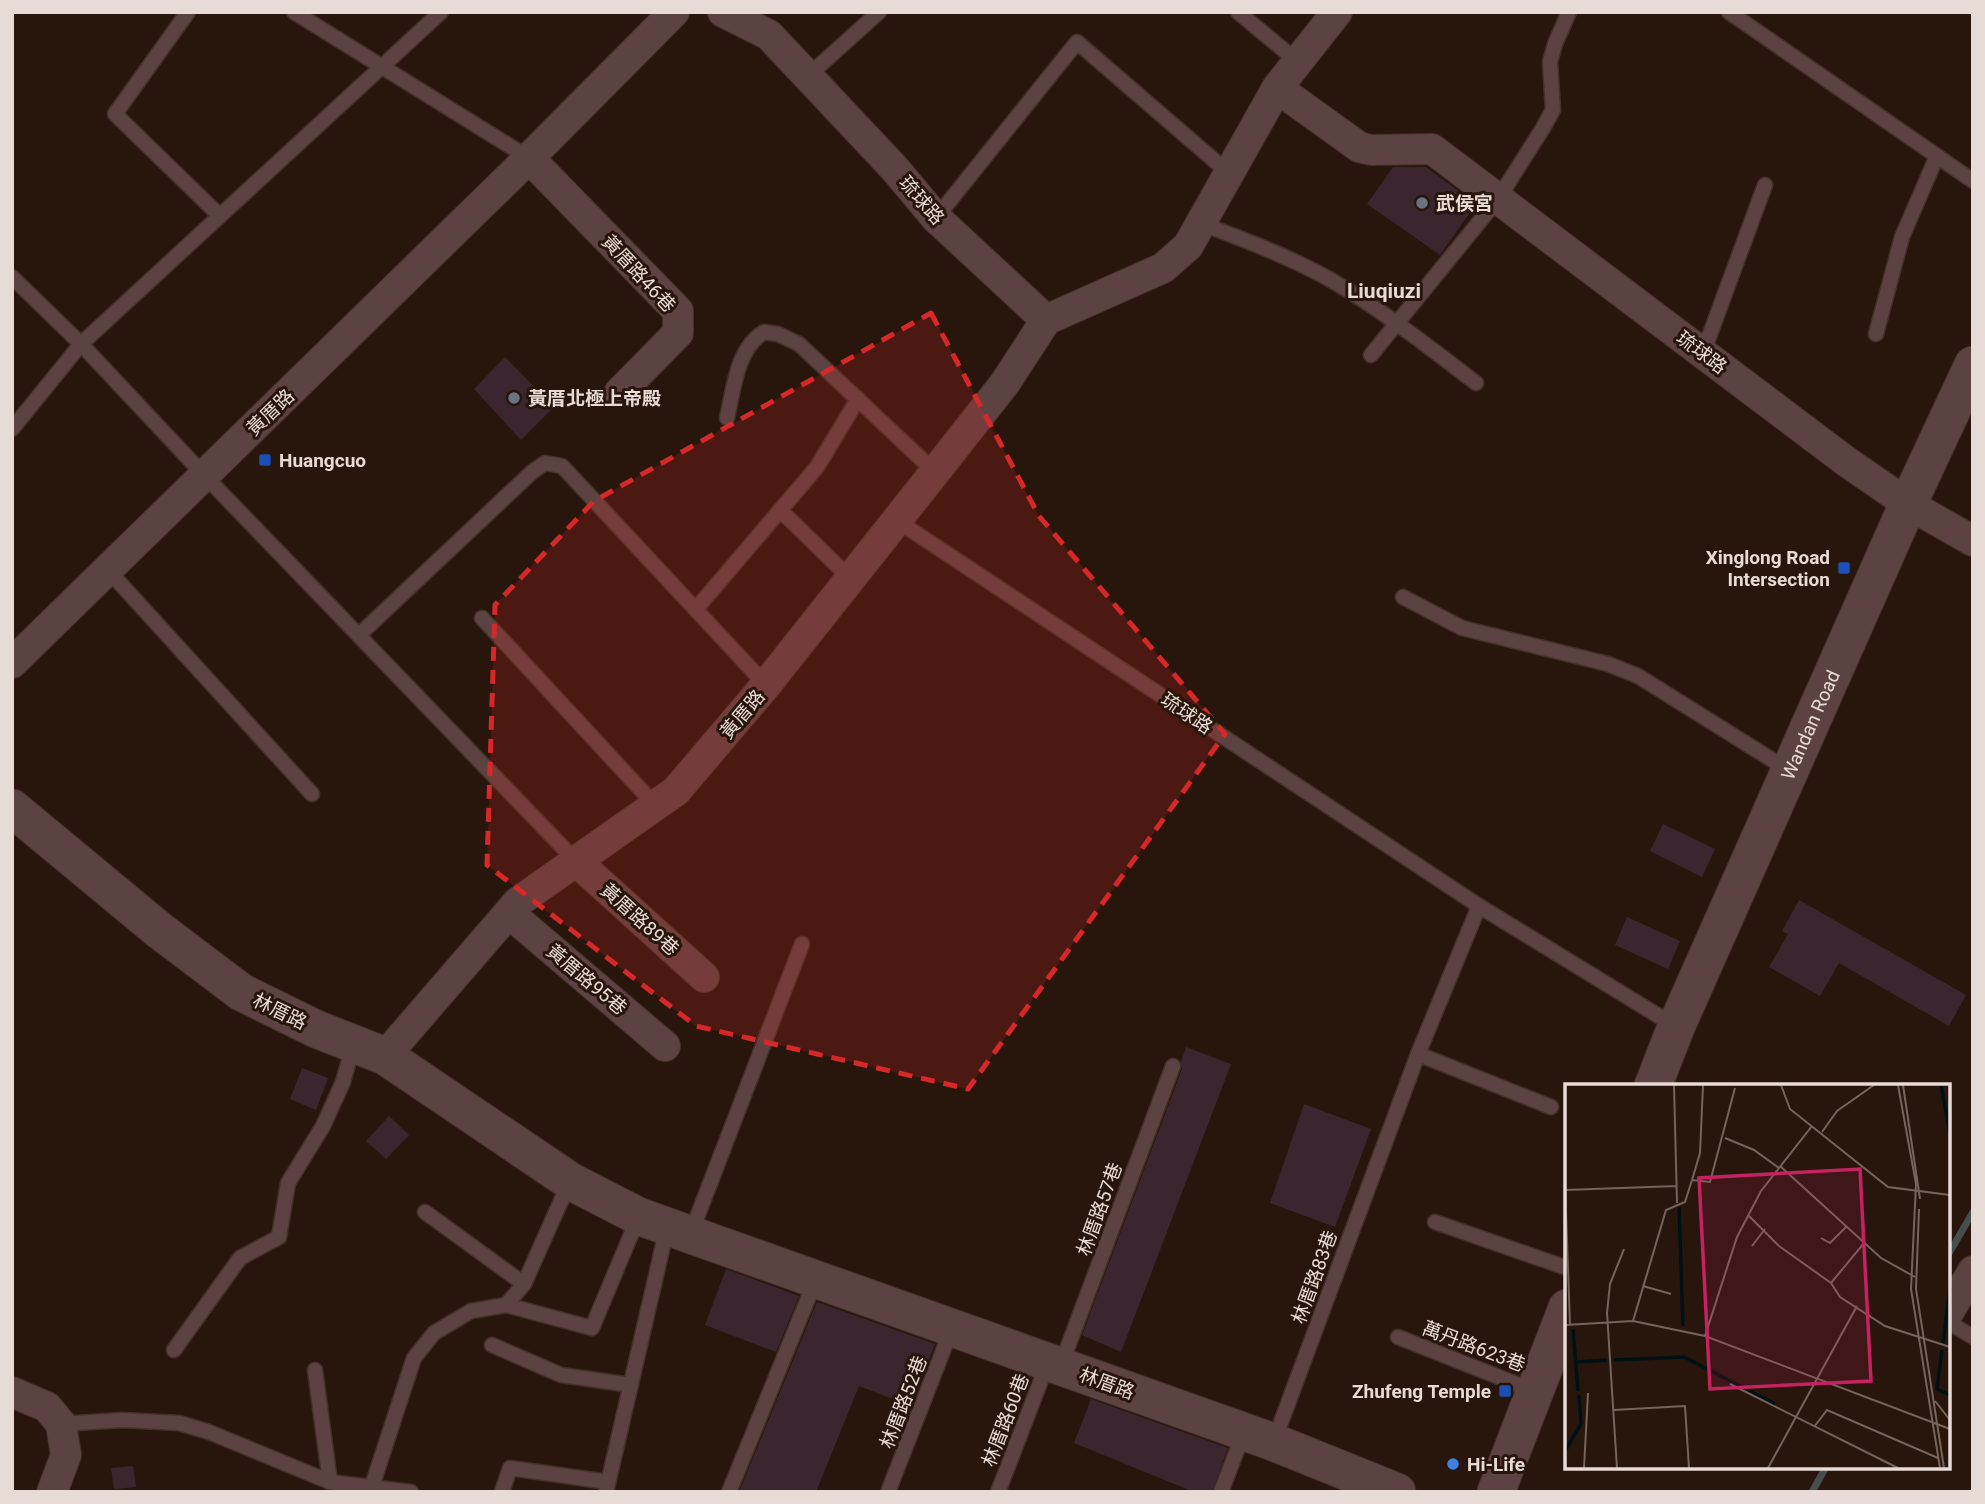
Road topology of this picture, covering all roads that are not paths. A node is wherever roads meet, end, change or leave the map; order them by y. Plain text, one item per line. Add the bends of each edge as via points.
1 (188, 12) edge
2 (294, 12) edge
3 (441, 12) edge
4 (674, 12) edge
5 (723, 12) edge
6 (879, 12) edge
7 (1238, 12) edge
8 (1569, 12) edge
9 (1729, 12) edge
10 (1336, 13) edge
11 (1298, 62) junction
12 (383, 66) junction
13 (809, 75) junction
14 (1278, 88) junction
15 (1937, 156) junction
16 (529, 158) junction
17 (1230, 174) junction
18 (1973, 181) edge
19 (1765, 185) dead end
20 (1498, 199) junction
21 (220, 216) junction
22 (936, 218) junction
23 (1202, 224) junction
24 (12, 277) edge
25 (1046, 320) junction
26 (1397, 323) junction
27 (1876, 334) dead end
28 (81, 344) junction
29 (1703, 353) junction
30 (1371, 355) dead end
31 (1973, 365) edge
32 (1476, 383) dead end
33 (619, 393) dead end
34 (858, 399) junction
35 (727, 418) dead end
36 (12, 429) edge
37 (935, 472) junction
38 (205, 475) junction
39 (1909, 503) junction
40 (780, 510) junction
41 (896, 520) junction
42 (1973, 541) edge
43 (108, 570) junction
44 (850, 578) junction
45 (1403, 597) dead end
46 (696, 609) junction
47 (482, 618) dead end
48 (359, 635) junction
49 (12, 663) edge
50 (766, 685) junction
51 (1790, 771) junction
52 (313, 794) dead end
53 (655, 805) junction
54 (12, 808) edge
55 (576, 860) junction
56 (1479, 906) junction
57 (509, 913) junction
58 (802, 944) dead end
59 (704, 977) dead end
60 (1676, 1027) junction
61 (665, 1046) dead end
62 (369, 1050) junction
63 (1418, 1054) junction
64 (1173, 1066) dead end
65 (1654, 1084) edge
66 (1551, 1107) dead end
67 (570, 1181) junction
68 (425, 1212) dead end
69 (1436, 1222) dead end
70 (666, 1226) junction
71 (1565, 1267) edge
72 (1973, 1270) edge
73 (816, 1279) junction
74 (524, 1284) junction
75 (506, 1304) junction
76 (1950, 1310) edge
77 (1565, 1313) edge
78 (1950, 1323) edge
79 (953, 1326) junction
80 (1398, 1337) dead end
81 (1973, 1337) edge
82 (492, 1345) dead end
83 (174, 1350) dead end
84 (1055, 1364) junction
85 (315, 1370) dead end
86 (631, 1385) junction
87 (1535, 1391) junction
88 (12, 1392) edge
89 (61, 1424) junction
90 (1259, 1437) junction
91 (330, 1482) junction
92 (372, 1486) junction
93 (607, 1487) edge
94 (52, 1492) edge
95 (411, 1492) edge
96 (502, 1492) edge
97 (729, 1492) edge
98 (888, 1492) edge
99 (999, 1492) edge
100 (1221, 1492) edge
101 (1396, 1492) edge
102 (1496, 1492) edge

1 - 21 lane via 115,114
2 - 12 lane
3 - 12 lane
4 - 16 street, 黃厝路
5 - 13 street, 琉球路 via 769,35
6 - 13 lane
7 - 11 lane
8 - 20 lane via 1550,62 1553,110
9 - 15 lane
10 - 11 street
11 - 14 street
12 - 16 lane
12 - 21 lane
13 - 22 street, 琉球路
14 - 17 street
14 - 20 street, 琉球路 via 1359,147 1432,149
15 - 18 lane
15 - 27 lane via 1902,237
16 - 33 street, 黃厝路46巷 via 678,311 678,333
16 - 38 street, 黃厝路
17 - 22 lane via 1077,42
17 - 23 street
19 - 29 lane
20 - 26 lane
20 - 29 street, 琉球路
21 - 28 lane
22 - 25 street, 琉球路
23 - 25 street via 1188,246 1163,268
23 - 26 lane via 1265,247 1331,280
24 - 28 lane
25 - 37 street, 黃厝路 via 1005,383
26 - 30 lane
26 - 32 lane
28 - 36 lane
28 - 38 lane
29 - 39 street, 琉球路
31 - 39 street, Wandan Road
34 - 35 lane via 799,344 764,332 743,353
34 - 37 lane
34 - 40 lane via 817,467
37 - 41 street, 黃厝路
38 - 43 street, 黃厝路
38 - 48 lane
39 - 42 street, 琉球路
39 - 51 street, Wandan Road
40 - 44 lane
40 - 46 lane
41 - 44 street, 黃厝路
41 - 56 lane, 琉球路
43 - 49 street, 黃厝路
43 - 52 lane
44 - 50 street, 黃厝路
45 - 51 lane via 1462,628 1608,664 1638,676
46 - 48 lane via 562,466 545,463
46 - 50 lane
47 - 53 lane
48 - 55 lane
50 - 53 street, 黃厝路 via 676,791
51 - 60 street, Wandan Road
53 - 55 street, 黃厝路
54 - 62 street, 林厝路 via 241,992
55 - 57 street, 黃厝路
55 - 59 street, 黃厝路89巷
56 - 60 lane, 琉球路
56 - 63 lane
57 - 61 street, 黃厝路95巷
57 - 62 street, 黃厝路
58 - 70 lane
60 - 65 street, Wandan Road
62 - 67 street, 林厝路
62 - 83 lane via 343,1082 324,1126 288,1183 278,1237 240,1258
63 - 66 lane
63 - 90 lane, 林厝路83巷
64 - 84 lane, 林厝路57巷
67 - 70 street, 林厝路
67 - 74 lane
68 - 74 lane
69 - 71 lane
70 - 73 street, 林厝路
70 - 75 lane via 592,1328
70 - 86 lane
72 - 76 street
73 - 79 street, 林厝路
73 - 97 lane
74 - 75 lane
75 - 92 lane via 471,1311 434,1333 414,1358
77 - 87 street
78 - 81 lane
79 - 84 street, 林厝路
79 - 98 lane, 林厝路52巷
80 - 87 lane, 萬丹路623巷
82 - 86 lane via 561,1375
84 - 90 street, 林厝路
84 - 99 lane, 林厝路60巷
85 - 91 lane
86 - 93 lane
87 - 102 street
88 - 89 street via 47,1407
89 - 91 lane via 179,1423
89 - 94 street via 66,1455
90 - 100 lane, 林厝路83巷
90 - 101 street, 林厝路
91 - 92 lane
92 - 95 lane
93 - 96 lane via 510,1468

